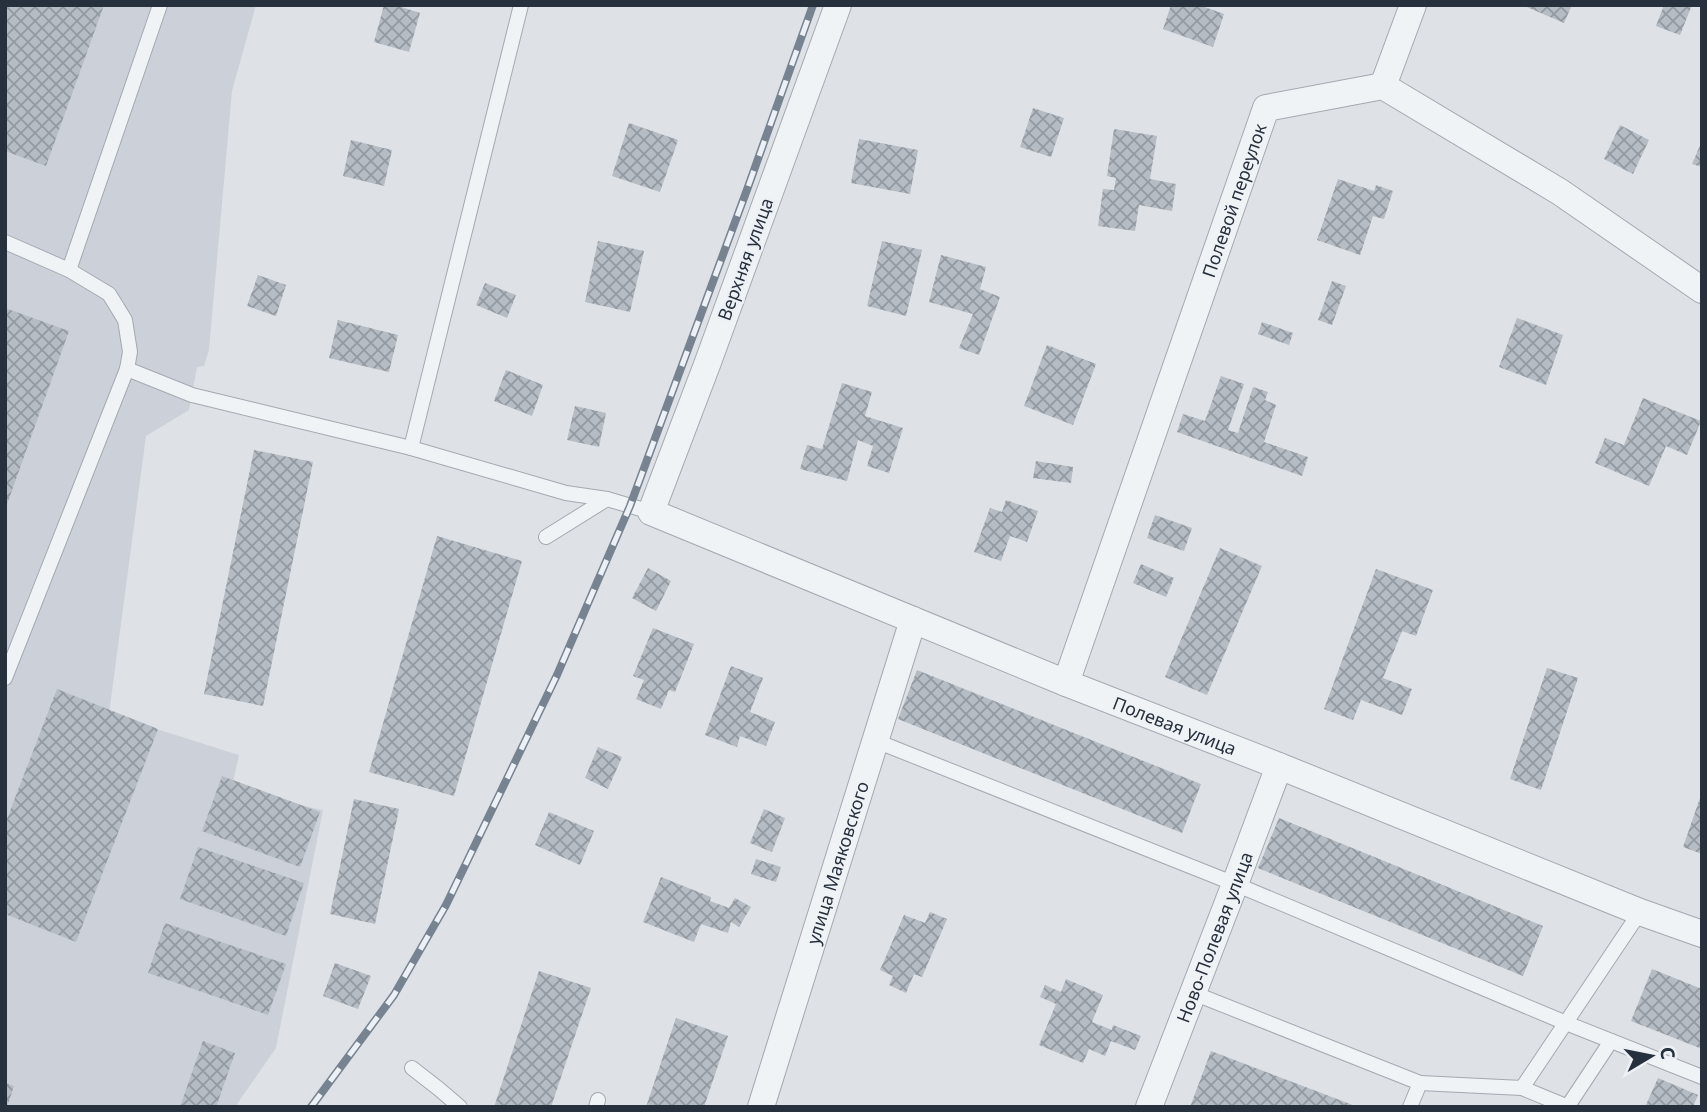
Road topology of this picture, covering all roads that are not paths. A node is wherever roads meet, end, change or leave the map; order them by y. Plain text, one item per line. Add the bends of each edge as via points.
1 (160, 5) edge
2 (521, 5) edge
3 (838, 5) edge
4 (1413, 5) edge
5 (1383, 86) junction
6 (5, 242) edge
7 (69, 270) junction
8 (1702, 290) edge
9 (127, 369) junction
10 (411, 448) junction
11 (607, 499) junction
12 (650, 512) junction
13 (546, 537) dead end
14 (913, 620) junction
15 (5, 678) edge
16 (1066, 683) junction
17 (876, 741) junction
18 (1279, 766) junction
19 (1235, 884) junction
20 (1640, 912) junction
21 (1702, 934) edge
22 (1193, 993) junction
23 (1566, 1023) junction
24 (1611, 1041) junction
25 (412, 1068) dead end
26 (1702, 1077) edge
27 (1420, 1083) junction
28 (1522, 1088) junction
29 (1568, 1106) edge
30 (460, 1107) edge
31 (761, 1107) edge
32 (1149, 1107) edge
33 (1410, 1107) edge

1 - 7 lane
2 - 10 lane
3 - 12 street, Верхняя улица
4 - 5 street
5 - 8 street via 1560,192
5 - 16 street, Полевой переулок via 1266,107
6 - 7 lane
7 - 9 lane via 109,294 125,320 130,352
9 - 10 lane via 192,395
9 - 15 lane
10 - 11 lane via 566,493
11 - 12 lane
11 - 13 lane
12 - 14 street, Полевая улица
14 - 16 street, Полевая улица
14 - 17 street, улица Маяковского
16 - 18 street, Полевая улица
17 - 19 lane
17 - 31 street, улица Маяковского
18 - 19 street, Ново-Полевая улица
18 - 20 street, Полевая улица
19 - 22 street, Ново-Полевая улица
19 - 23 lane
20 - 21 street, Полевая улица
20 - 23 lane
22 - 27 lane
22 - 32 street, Ново-Полевая улица
23 - 24 lane
23 - 28 lane
24 - 26 lane
24 - 29 lane
25 - 30 lane
27 - 28 lane
27 - 33 lane
28 - 29 lane

